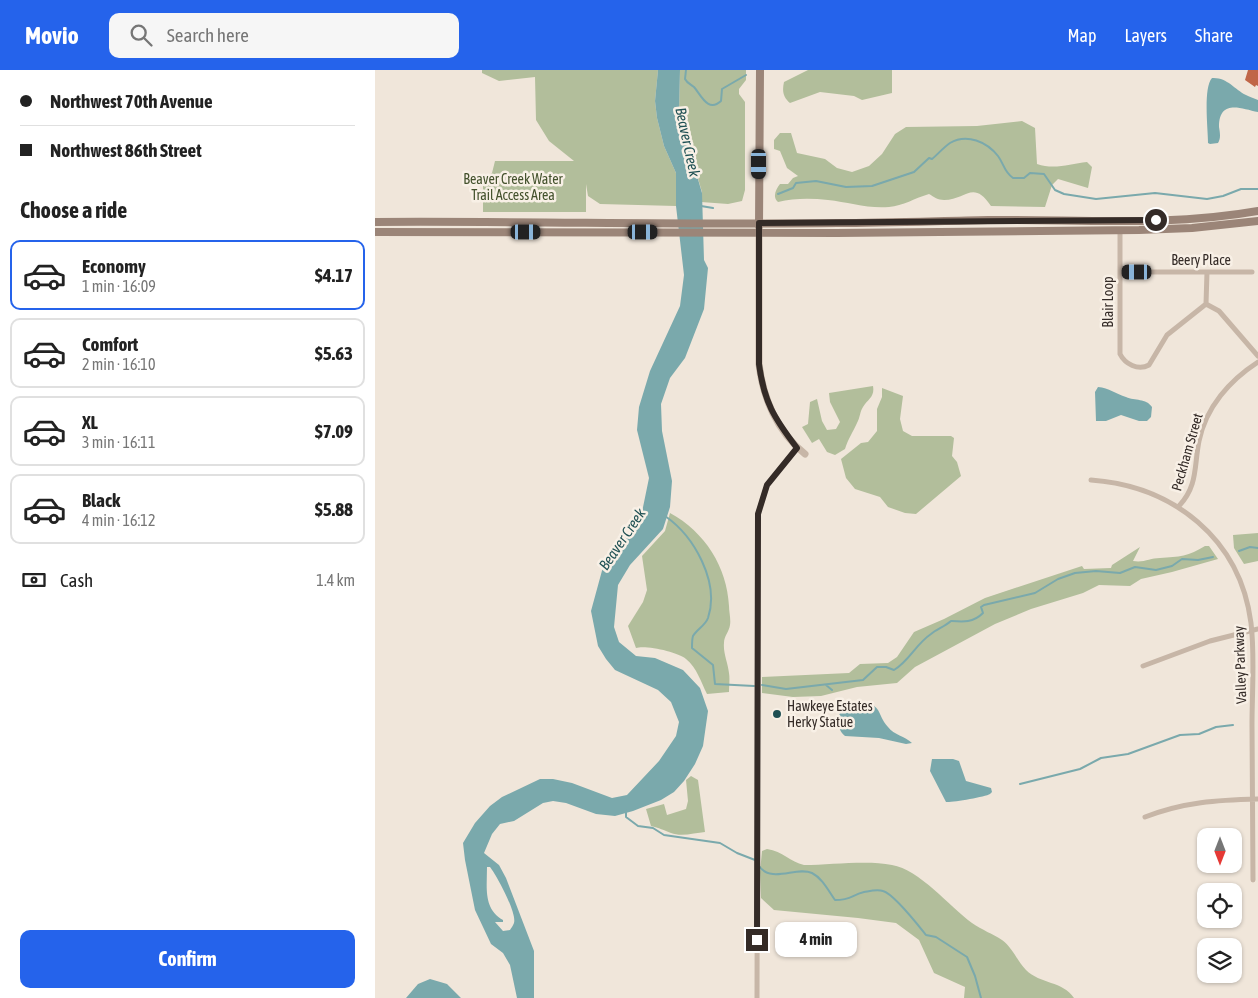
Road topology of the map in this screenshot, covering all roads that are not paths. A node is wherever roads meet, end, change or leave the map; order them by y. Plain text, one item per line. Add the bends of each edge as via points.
1 (760, 70) edge
2 (1258, 211) edge
3 (1009, 220) junction
4 (1258, 221) edge
5 (375, 222) edge
6 (759, 227) junction
7 (1009, 230) junction
8 (1120, 230) junction
9 (375, 232) edge
10 (1119, 272) junction
11 (1207, 272) junction
12 (1252, 272) dead end
13 (1207, 304) junction
14 (1258, 356) edge
15 (1258, 362) edge
16 (797, 448) junction
17 (805, 454) dead end
18 (1091, 480) dead end
19 (1179, 506) junction
20 (1258, 629) edge
21 (1251, 631) junction
22 (1143, 666) dead end
23 (1255, 799) edge
24 (1145, 816) dead end
25 (1253, 880) dead end
26 (757, 998) edge

1 - 6 main road
2 - 3 main road via 1192,219
3 - 6 main road
3 - 7 street
4 - 8 main road via 1174,229
5 - 6 main road via 720,222
6 - 7 main road via 836,232
6 - 9 main road via 720,232
6 - 16 street via 759,364 762,384 772,413
7 - 8 main road
8 - 10 street, Blair Loop
10 - 11 street, Beery Place
10 - 13 street, Blair Loop via 1120,354 1123,360 1135,367 1149,365 1167,336
11 - 12 street, Beery Place
11 - 13 street
13 - 14 street via 1219,312
15 - 19 street, Peckham Street via 1231,382 1213,405 1199,441 1191,486
16 - 17 street
16 - 26 street via 767,485 758,514
18 - 19 street, Valley Parkway via 1130,485
19 - 21 street, Valley Parkway via 1213,536 1230,561 1243,592
20 - 21 street
21 - 22 street via 1210,641
21 - 23 street, Valley Parkway
23 - 24 street via 1196,802
23 - 25 street, Valley Parkway

